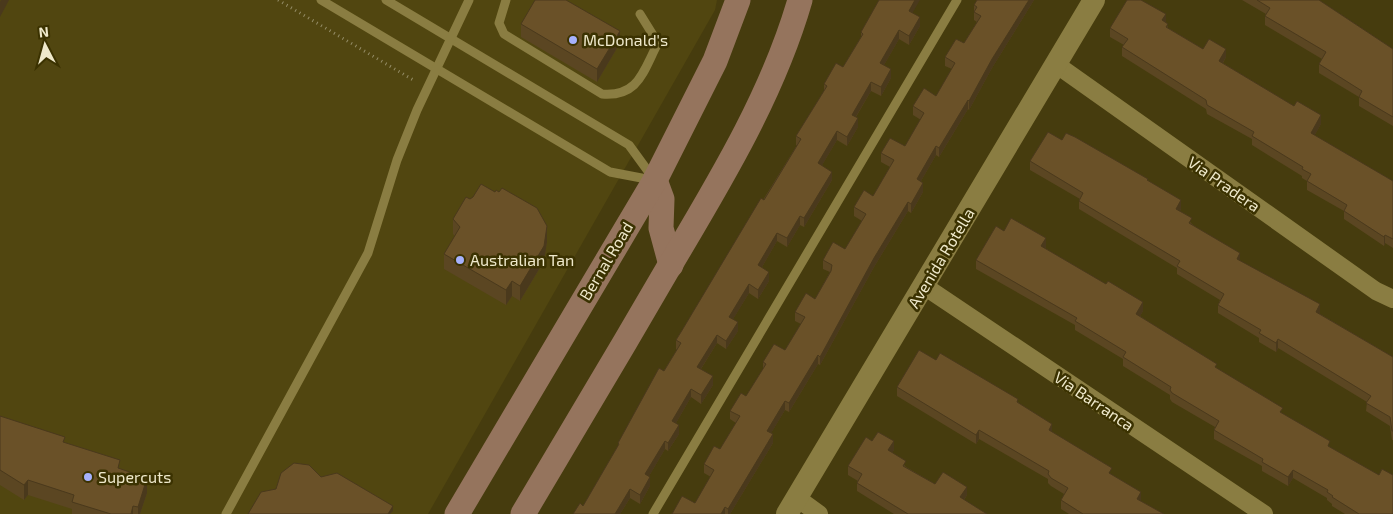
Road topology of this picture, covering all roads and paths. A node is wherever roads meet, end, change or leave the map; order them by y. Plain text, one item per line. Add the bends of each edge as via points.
1 (278, 0) edge
2 (321, 0) edge
3 (386, 0) edge
4 (469, 0) edge
5 (506, 0) edge
6 (738, 0) edge
7 (800, 0) edge
8 (957, 0) edge
9 (1094, 0) edge
10 (640, 14) dead end
11 (452, 39) junction
12 (1057, 65) junction
13 (436, 69) junction
14 (427, 88) junction
15 (655, 180) junction
16 (671, 265) junction
17 (924, 286) junction
18 (1393, 299) edge
19 (792, 506) edge
20 (226, 514) edge
21 (458, 514) edge
22 (523, 514) edge
23 (653, 514) edge
24 (819, 514) edge
25 (1264, 514) edge

1 - 14 path
2 - 13 lane
3 - 11 lane
4 - 11 lane
5 - 10 lane via 499,23 504,34 602,94 628,92 636,85 658,43
6 - 15 main road, Bernal Road via 715,61
7 - 16 main road via 773,71 737,149
8 - 23 lane
9 - 12 street, Avenida Rotella
11 - 13 lane
11 - 15 lane via 629,145
12 - 17 street, Avenida Rotella
12 - 18 street, Via Pradera via 1376,291
13 - 14 lane
13 - 15 lane via 610,172
14 - 20 lane via 397,160 368,253
15 - 16 main road via 662,200 661,228
15 - 21 main road, Bernal Road
16 - 22 main road
17 - 19 street, Avenida Rotella
17 - 25 street, Via Barranca
19 - 24 street

